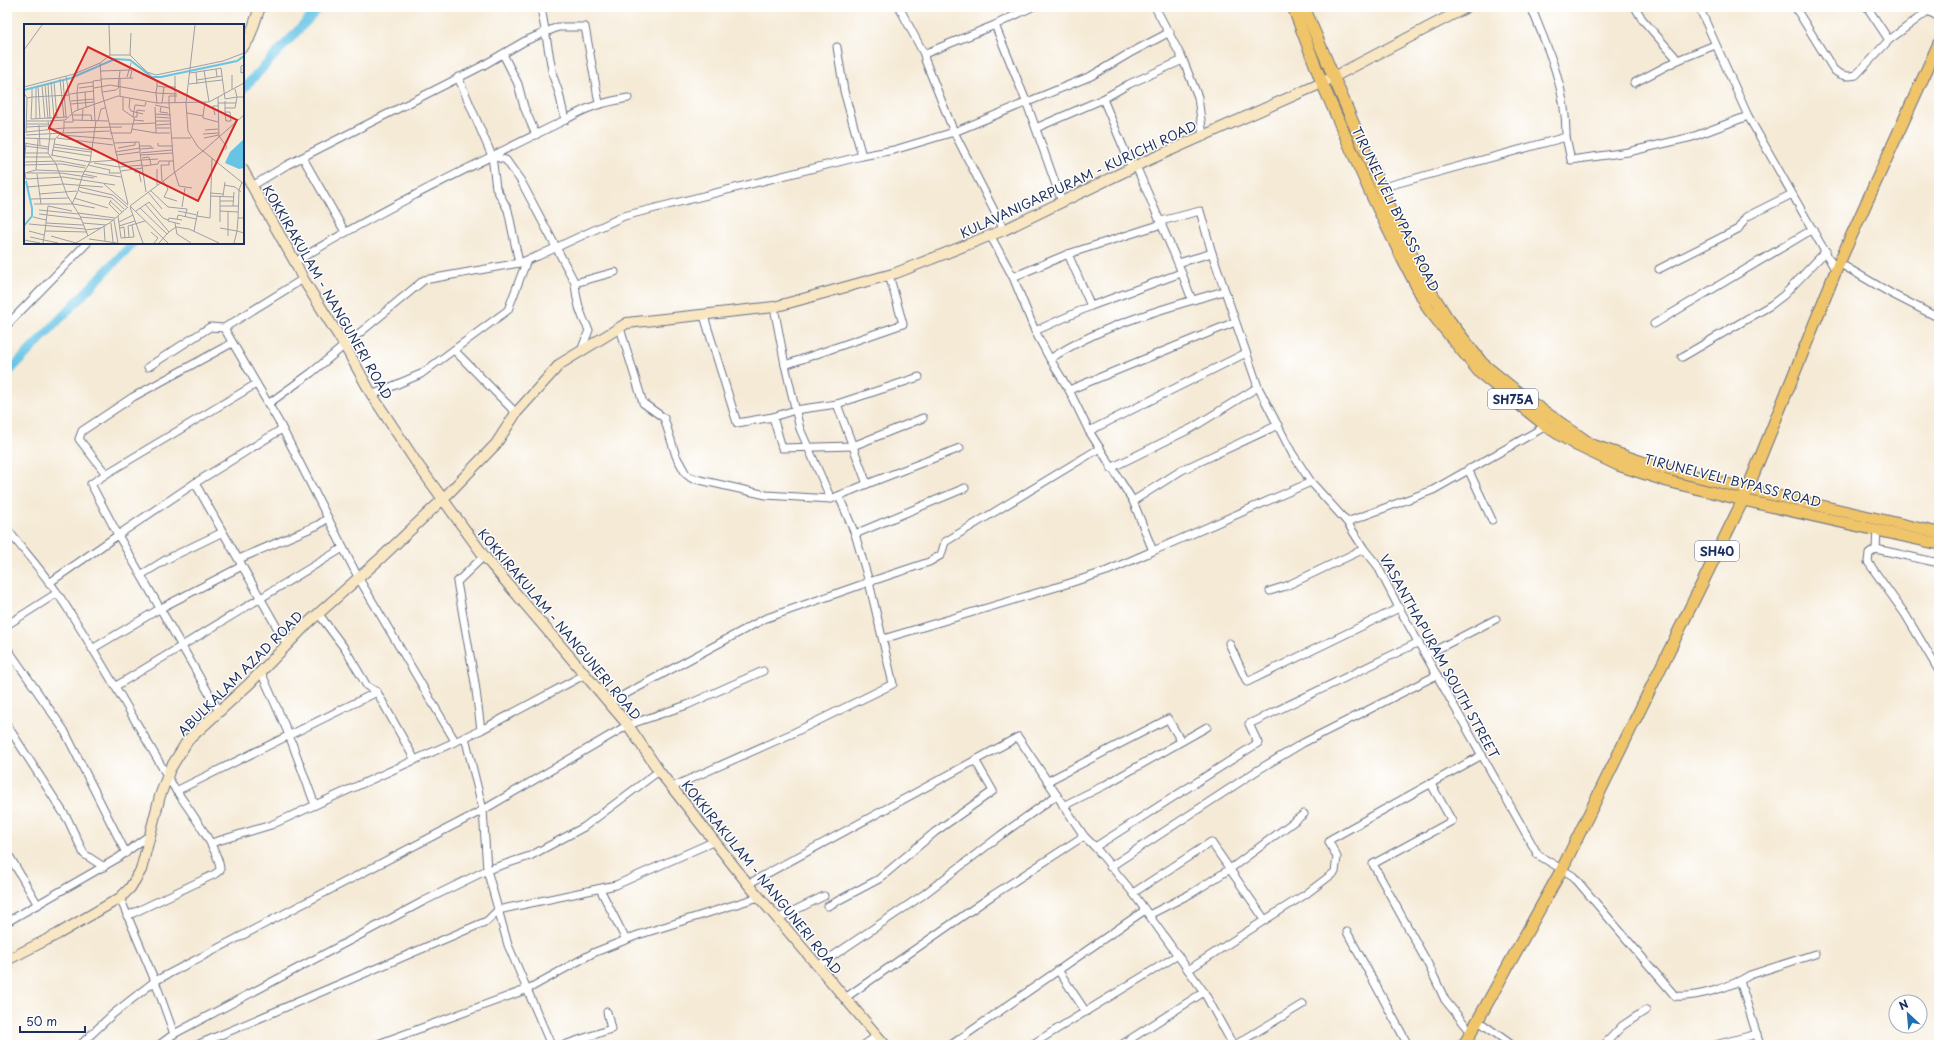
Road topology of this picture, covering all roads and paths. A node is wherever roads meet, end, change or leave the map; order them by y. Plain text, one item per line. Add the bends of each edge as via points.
1 (260, 7) edge
2 (541, 7) edge
3 (899, 7) edge
4 (1032, 7) edge
5 (1155, 7) edge
6 (1293, 7) edge
7 (1304, 7) edge
8 (1467, 7) edge
9 (1531, 7) edge
10 (1635, 7) edge
11 (1699, 7) edge
12 (1795, 7) edge
13 (1867, 7) edge
14 (1939, 17) edge
15 (995, 25) junction
16 (545, 32) junction
17 (1170, 32) junction
18 (1889, 40) junction
19 (1939, 43) edge
20 (1715, 45) junction
21 (244, 46) edge
22 (837, 47) dead end
23 (503, 54) junction
24 (924, 54) junction
25 (1183, 60) junction
26 (1678, 60) junction
27 (458, 77) junction
28 (1333, 77) junction
29 (1322, 83) junction
30 (1634, 83) dead end
31 (628, 98) dead end
32 (1103, 99) junction
33 (1026, 101) junction
34 (599, 103) junction
35 (1748, 116) junction
36 (565, 120) junction
37 (1036, 128) junction
38 (954, 132) junction
39 (536, 135) junction
40 (1203, 136) junction
41 (1566, 137) junction
42 (492, 156) junction
43 (862, 156) junction
44 (304, 158) junction
45 (1134, 167) junction
46 (244, 172) edge
47 (252, 186) junction
48 (1380, 188) junction
49 (1792, 194) junction
50 (1062, 202) junction
51 (1161, 222) junction
52 (1813, 229) junction
53 (1004, 230) junction
54 (345, 232) junction
55 (990, 235) junction
56 (86, 244) edge
57 (557, 248) junction
58 (1826, 251) junction
59 (1212, 253) junction
60 (1068, 254) junction
61 (527, 260) junction
62 (295, 262) junction
63 (519, 263) junction
64 (1178, 263) junction
65 (1837, 267) junction
66 (1659, 269) dead end
67 (615, 272) dead end
68 (1181, 273) junction
69 (889, 275) junction
70 (1013, 277) junction
71 (303, 279) junction
72 (575, 283) junction
73 (1224, 291) junction
74 (1192, 300) junction
75 (1091, 306) junction
76 (774, 307) junction
77 (704, 316) junction
78 (1939, 318) edge
79 (1235, 322) junction
80 (1654, 324) dead end
81 (7, 326) edge
82 (224, 328) junction
83 (620, 328) junction
84 (1035, 331) junction
85 (232, 343) junction
86 (345, 346) junction
87 (454, 350) junction
88 (580, 352) junction
89 (1246, 353) junction
90 (1682, 357) dead end
91 (1050, 359) junction
92 (786, 365) junction
93 (148, 367) dead end
94 (919, 377) dead end
95 (256, 384) junction
96 (1258, 386) junction
97 (1069, 390) junction
98 (372, 394) junction
99 (268, 404) junction
100 (837, 404) junction
101 (795, 410) junction
102 (516, 413) junction
103 (773, 417) junction
104 (923, 418) dead end
105 (1278, 425) junction
106 (1546, 426) junction
107 (282, 429) junction
108 (1089, 431) junction
109 (853, 446) junction
110 (810, 448) junction
111 (960, 448) dead end
112 (1100, 448) junction
113 (1111, 468) junction
114 (1468, 469) junction
115 (106, 474) junction
116 (1310, 482) junction
117 (195, 483) junction
118 (867, 484) junction
119 (965, 488) dead end
120 (1747, 489) junction
121 (839, 496) junction
122 (831, 498) junction
123 (444, 499) junction
124 (1743, 500) junction
125 (1133, 501) junction
126 (328, 518) junction
127 (1492, 520) dead end
128 (1347, 522) junction
129 (7, 529) edge
130 (1877, 529) junction
131 (224, 532) junction
132 (1939, 533) edge
133 (854, 534) junction
134 (118, 535) junction
135 (1939, 544) edge
136 (343, 548) junction
137 (1364, 549) junction
138 (1876, 549) junction
139 (1153, 551) junction
140 (484, 556) junction
141 (239, 559) junction
142 (1939, 563) edge
143 (142, 574) junction
144 (358, 578) junction
145 (869, 582) junction
146 (49, 583) junction
147 (1270, 591) dead end
148 (57, 593) junction
149 (260, 597) junction
150 (161, 608) junction
151 (1399, 608) junction
152 (318, 614) junction
153 (1496, 618) dead end
154 (7, 625) edge
155 (883, 639) junction
156 (1419, 642) junction
157 (1229, 643) dead end
158 (287, 645) junction
159 (182, 646) junction
160 (7, 648) edge
161 (92, 649) junction
162 (1426, 656) junction
163 (764, 671) dead end
164 (1939, 671) edge
165 (261, 672) junction
166 (584, 675) junction
167 (1437, 675) junction
168 (116, 686) junction
169 (377, 692) junction
170 (609, 703) junction
171 (219, 710) junction
172 (628, 725) junction
173 (7, 726) edge
174 (1207, 726) dead end
175 (481, 730) junction
176 (289, 735) junction
177 (465, 737) junction
178 (455, 741) junction
179 (1181, 741) junction
180 (1482, 755) junction
181 (414, 760) junction
182 (975, 760) junction
183 (659, 772) junction
184 (168, 776) junction
185 (1048, 781) junction
186 (1431, 784) junction
187 (672, 787) junction
188 (176, 791) junction
189 (1057, 795) junction
190 (315, 805) junction
191 (1063, 806) junction
192 (483, 810) junction
193 (1304, 814) dead end
194 (151, 834) junction
195 (1084, 836) junction
196 (715, 841) junction
197 (211, 844) junction
198 (1095, 847) junction
199 (7, 852) edge
200 (126, 852) junction
201 (104, 867) junction
202 (1110, 867) junction
203 (1230, 869) junction
204 (1562, 869) junction
205 (487, 870) junction
206 (748, 884) junction
207 (600, 889) junction
208 (1133, 893) junction
209 (824, 896) dead end
210 (759, 897) junction
211 (120, 898) junction
212 (38, 905) junction
213 (828, 906) dead end
214 (498, 910) junction
215 (1147, 912) junction
216 (127, 916) junction
217 (778, 919) junction
218 (1265, 920) junction
219 (7, 922) edge
220 (1347, 932) dead end
221 (626, 940) junction
222 (1815, 954) dead end
223 (1178, 955) junction
224 (7, 960) edge
225 (818, 966) junction
226 (1058, 970) junction
227 (1188, 970) junction
228 (156, 981) junction
229 (1740, 981) junction
230 (528, 989) junction
231 (1204, 992) junction
232 (845, 998) junction
233 (1303, 1004) dead end
234 (1646, 1010) dead end
235 (607, 1012) dead end
236 (1086, 1012) junction
237 (1477, 1020) junction
238 (1471, 1032) junction
239 (174, 1034) junction
240 (1757, 1034) junction
241 (877, 1036) junction
242 (80, 1045) edge
243 (159, 1045) edge
244 (197, 1045) edge
245 (375, 1045) edge
246 (551, 1045) edge
247 (564, 1045) edge
248 (864, 1045) edge
249 (885, 1045) edge
250 (951, 1045) edge
251 (1031, 1045) edge
252 (1123, 1045) edge
253 (1234, 1045) edge
254 (1408, 1045) edge
255 (1464, 1045) edge
256 (1512, 1045) edge
257 (1604, 1045) edge
258 (1715, 1045) edge
259 (1760, 1045) edge

1 - 21 main road via 249,39
2 - 16 street
3 - 24 street
4 - 15 street
5 - 17 street
6 - 29 main road, TIRUNELVELI BYPASS ROAD / SH75A
7 - 28 main road
8 - 28 main road, KULAVANIGARPURAM - KURICHI ROAD
9 - 41 street via 1560,84 1566,112
10 - 26 street via 1642,19
11 - 20 street
12 - 18 street via 1838,74 1850,77 1856,75
13 - 18 street
14 - 18 street via 1928,11
15 - 24 street
15 - 33 street
16 - 23 street
16 - 34 street via 558,27 586,27
16 - 36 street
17 - 25 street
17 - 33 street via 1091,76
19 - 65 main road, SH40
20 - 26 street
20 - 35 street
22 - 43 street via 844,92
23 - 27 street
23 - 39 street via 518,84
24 - 38 street
25 - 32 street via 1129,84
25 - 40 street via 1198,97
26 - 30 street
27 - 42 street
27 - 44 street
28 - 29 main road, KULAVANIGARPURAM - KURICHI ROAD
28 - 48 main road
29 - 40 main road, KULAVANIGARPURAM - KURICHI ROAD
29 - 106 main road, TIRUNELVELI BYPASS ROAD / SH75A via 1373,199 1429,310 1480,373
31 - 34 street
32 - 37 street
32 - 45 street
33 - 37 street
33 - 38 street
34 - 36 street via 584,108
35 - 41 street via 1692,137 1628,152 1571,160
35 - 49 street
36 - 39 street
37 - 50 street
38 - 43 street via 894,150
38 - 53 street
39 - 42 street
40 - 45 main road, KULAVANIGARPURAM - KURICHI ROAD
41 - 48 street
42 - 54 street
42 - 57 street via 506,160 521,181
42 - 63 street via 496,188 508,210
43 - 57 street via 624,216
44 - 47 street
44 - 54 street
45 - 50 main road, KULAVANIGARPURAM - KURICHI ROAD
45 - 51 street
46 - 47 main road, KOKKIRAKULAM - NANGUNERI ROAD
47 - 62 main road, KOKKIRAKULAM - NANGUNERI ROAD
48 - 120 main road via 1432,292 1446,316 1482,363 1525,398 1592,445 1648,464
49 - 52 street
49 - 66 street via 1746,217 1738,229
50 - 53 main road, KULAVANIGARPURAM - KURICHI ROAD
51 - 59 street, VASANTHAPURAM SOUTH STREET via 1200,211
51 - 60 street
51 - 64 street
52 - 58 street
52 - 80 street
53 - 55 main road, KULAVANIGARPURAM - KURICHI ROAD
54 - 62 street
55 - 69 main road, KULAVANIGARPURAM - KURICHI ROAD
55 - 70 street
56 - 81 street
57 - 61 street
57 - 72 street
58 - 65 street
58 - 90 street via 1771,305
59 - 64 street
59 - 73 street, VASANTHAPURAM SOUTH STREET
60 - 70 street
60 - 75 street
61 - 63 street
61 - 87 street via 508,310
62 - 71 main road, KOKKIRAKULAM - NANGUNERI ROAD
63 - 86 street via 424,280
64 - 68 street
65 - 78 street
65 - 120 main road, SH40
67 - 72 street
68 - 74 street
68 - 75 street
69 - 76 main road, KULAVANIGARPURAM - KURICHI ROAD
69 - 92 street via 903,324
70 - 84 street
71 - 82 street
71 - 86 main road, KOKKIRAKULAM - NANGUNERI ROAD
72 - 88 street via 575,293 589,330
73 - 74 street
73 - 79 street, VASANTHAPURAM SOUTH STREET
74 - 91 street via 1106,330 1068,347
75 - 84 street
76 - 77 main road, KULAVANIGARPURAM - KURICHI ROAD
76 - 92 street
77 - 83 main road, KULAVANIGARPURAM - KURICHI ROAD via 627,323
77 - 103 street via 737,423
79 - 89 street, VASANTHAPURAM SOUTH STREET
79 - 97 street
82 - 85 street
82 - 93 street via 210,327
83 - 88 main road, KULAVANIGARPURAM - KURICHI ROAD
83 - 122 street via 643,403 664,418 676,456 686,474 691,478 766,495
84 - 91 street
85 - 95 street
85 - 115 street via 133,396 82,431 79,439
86 - 98 main road, KOKKIRAKULAM - NANGUNERI ROAD
86 - 99 street
87 - 98 street via 421,374
87 - 102 street
88 - 102 main road, KULAVANIGARPURAM - KURICHI ROAD via 560,364
89 - 96 street, VASANTHAPURAM SOUTH STREET
89 - 108 street
91 - 97 street
92 - 101 street
94 - 100 street
95 - 99 street
95 - 115 street
96 - 105 street, VASANTHAPURAM SOUTH STREET
96 - 113 street via 1192,428
97 - 108 street
98 - 123 main road, KOKKIRAKULAM - NANGUNERI ROAD via 416,462
99 - 107 street
100 - 101 street
100 - 109 street
101 - 103 street
101 - 110 street via 800,429
102 - 123 main road, KULAVANIGARPURAM - KURICHI ROAD via 496,444
103 - 110 street via 782,448
104 - 109 street
105 - 116 street, VASANTHAPURAM SOUTH STREET
105 - 125 street via 1182,470
106 - 114 street
106 - 124 main road, TIRUNELVELI BYPASS ROAD / SH75A via 1576,445 1618,465 1667,481
107 - 117 street
107 - 126 street
108 - 112 street
109 - 110 street
109 - 118 street
110 - 122 street
111 - 118 street
112 - 113 street
112 - 145 street via 945,542 941,555 935,559
113 - 125 street
114 - 127 street
114 - 128 street via 1433,490
115 - 134 street via 91,484
116 - 128 street, VASANTHAPURAM SOUTH STREET
116 - 139 street
117 - 131 street
117 - 134 street
118 - 121 street
119 - 133 street
120 - 124 main road, SH40
120 - 132 main road
121 - 122 street
121 - 133 street
123 - 140 main road, KOKKIRAKULAM - NANGUNERI ROAD
123 - 144 main road, ABULKALAM AZAD ROAD
124 - 130 main road, TIRUNELVELI BYPASS ROAD / SH75A
124 - 204 main road, SH40
125 - 139 street
126 - 136 street
126 - 141 street via 318,525
128 - 137 street, VASANTHAPURAM SOUTH STREET
129 - 146 street
130 - 135 main road, TIRUNELVELI BYPASS ROAD / SH75A
130 - 138 street
131 - 141 street
131 - 143 street via 167,558
133 - 145 street
134 - 143 street
134 - 146 street
136 - 144 street
136 - 149 street
137 - 147 street
137 - 151 street, VASANTHAPURAM SOUTH STREET via 1377,565
138 - 142 street
138 - 164 street via 1869,554 1868,562 1905,614
139 - 155 street via 1107,571
140 - 166 main road, KOKKIRAKULAM - NANGUNERI ROAD
140 - 175 street via 456,582 475,682
141 - 149 street
141 - 150 street via 242,566
143 - 150 street
144 - 152 main road, ABULKALAM AZAD ROAD
144 - 178 street
145 - 155 street
145 - 170 street via 764,619
146 - 148 street
148 - 154 street
148 - 161 street
149 - 158 street
149 - 159 street
150 - 159 street
150 - 161 street
151 - 156 street, VASANTHAPURAM SOUTH STREET
151 - 157 street via 1247,682
152 - 158 main road, ABULKALAM AZAD ROAD
152 - 169 street via 345,649 367,686
153 - 162 street
155 - 187 street via 893,684 791,734
156 - 162 street, VASANTHAPURAM SOUTH STREET
156 - 198 street via 1249,724 1258,743
158 - 165 main road, ABULKALAM AZAD ROAD
159 - 168 street
159 - 171 street
160 - 200 street via 64,730
161 - 168 street
162 - 167 street, VASANTHAPURAM SOUTH STREET
163 - 172 street via 687,705
165 - 171 main road, ABULKALAM AZAD ROAD
165 - 176 street
166 - 170 main road, KOKKIRAKULAM - NANGUNERI ROAD
166 - 175 street
167 - 180 street, VASANTHAPURAM SOUTH STREET
167 - 202 street via 1303,743
168 - 184 street
169 - 176 street
169 - 181 street
170 - 172 main road, KOKKIRAKULAM - NANGUNERI ROAD
171 - 184 main road, ABULKALAM AZAD ROAD via 188,740
172 - 183 main road, KOKKIRAKULAM - NANGUNERI ROAD
172 - 192 street
173 - 201 street via 68,820 84,854
174 - 179 street
175 - 177 street
176 - 188 street
176 - 190 street
177 - 178 street
177 - 192 street
178 - 181 street
179 - 185 street via 1168,719
179 - 191 street
180 - 186 street
180 - 204 street, VASANTHAPURAM SOUTH STREET via 1538,855
181 - 190 street
182 - 185 street via 1018,737
182 - 206 street
182 - 213 street via 993,791 935,832 879,879
183 - 187 main road, KOKKIRAKULAM - NANGUNERI ROAD
183 - 205 street via 584,827 530,856
184 - 188 street
184 - 194 main road, ABULKALAM AZAD ROAD via 160,796
185 - 189 street
186 - 218 street via 1331,839 1329,842 1337,857 1335,872
186 - 238 street via 1452,821 1373,864 1445,1000
187 - 196 main road, KOKKIRAKULAM - NANGUNERI ROAD
188 - 197 street
189 - 191 street
189 - 225 street via 1001,834 923,896
190 - 197 street via 271,825
191 - 195 street
192 - 205 street
192 - 228 street
193 - 203 street
194 - 200 street
194 - 211 main road, ABULKALAM AZAD ROAD via 141,870
195 - 198 street
195 - 232 street
196 - 206 main road, KOKKIRAKULAM - NANGUNERI ROAD
196 - 207 street via 616,885
197 - 216 street via 220,870
198 - 202 street
199 - 212 street
200 - 201 street
201 - 212 street
202 - 208 street
203 - 208 street via 1211,842
203 - 215 street via 1192,893
203 - 218 street
204 - 229 street, VASANTHAPURAM SOUTH STREET via 1573,876 1675,996 1688,997
204 - 237 main road, SH40
205 - 214 street
205 - 239 street via 368,930
206 - 210 main road, KOKKIRAKULAM - NANGUNERI ROAD
207 - 214 street
207 - 221 street
208 - 215 street
209 - 217 street
210 - 217 main road, KOKKIRAKULAM - NANGUNERI ROAD
210 - 221 street
211 - 216 street
211 - 224 main road, ABULKALAM AZAD ROAD
212 - 219 street
214 - 230 street via 508,945
214 - 244 street via 486,921
215 - 223 street
215 - 226 street
216 - 228 street
217 - 225 main road, KOKKIRAKULAM - NANGUNERI ROAD
218 - 227 street
220 - 254 street
221 - 230 street via 594,953
222 - 229 street, VASANTHAPURAM SOUTH STREET
223 - 227 street
223 - 236 street
225 - 232 main road, KOKKIRAKULAM - NANGUNERI ROAD
226 - 236 street
226 - 250 street
227 - 231 street
228 - 239 street
228 - 242 street via 113,1014
229 - 240 street
230 - 245 street
230 - 246 street
231 - 252 street
231 - 253 street
232 - 241 main road, KOKKIRAKULAM - NANGUNERI ROAD
233 - 253 street
234 - 257 street via 1622,1026
235 - 247 street via 610,1029
236 - 251 street
237 - 238 main road, SH40
237 - 256 street
238 - 255 main road, SH40
239 - 243 street
240 - 258 street
240 - 259 street
241 - 248 street
241 - 249 main road, KOKKIRAKULAM - NANGUNERI ROAD

